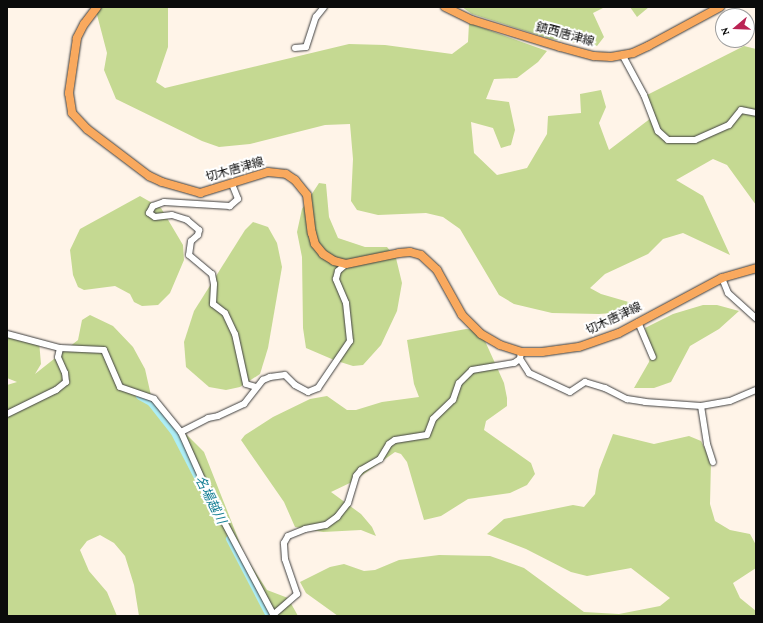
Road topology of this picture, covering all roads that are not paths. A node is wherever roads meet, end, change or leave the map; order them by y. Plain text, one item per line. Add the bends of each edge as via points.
1 (98, 7) edge
2 (324, 7) edge
3 (445, 7) edge
4 (720, 7) edge
5 (295, 48) dead end
6 (623, 56) junction
7 (756, 112) edge
8 (232, 184) junction
9 (346, 264) junction
10 (756, 268) edge
11 (722, 278) junction
12 (756, 318) edge
13 (638, 322) junction
14 (7, 334) edge
15 (60, 348) junction
16 (520, 356) junction
17 (653, 357) dead end
18 (256, 387) junction
19 (756, 390) edge
20 (701, 406) junction
21 (7, 414) edge
22 (181, 432) junction
23 (713, 462) dead end
24 (273, 615) edge

1 - 8 main road, 切木唐津線 via 84,24 77,38 69,93 72,113 87,129 149,176 162,182 200,192
2 - 5 street via 316,17 306,47
3 - 6 main road, 鎮西唐津線 via 472,20 579,53
4 - 6 main road, 鎮西唐津線 via 648,46
6 - 7 street via 644,95 658,131 668,140 695,140 729,125 741,110
8 - 9 main road, 切木唐津線 via 268,172 286,174 295,180 307,194 315,244 334,261
8 - 18 street via 238,199 230,206 164,202 153,206 149,213 156,217 172,215 187,220 199,230 198,235 191,241 189,256 212,274 213,304 225,313 235,334 246,384
9 - 16 main road, 切木唐津線 via 399,253 421,255 437,270 471,326
9 - 18 street via 338,271 336,279 346,303 350,340 324,382 308,392 295,385 285,375 263,380
10 - 11 main road, 切木唐津線
11 - 12 street via 728,293
11 - 13 main road, 切木唐津線
13 - 16 main road, 切木唐津線 via 603,340 579,347
13 - 17 street
14 - 15 street
15 - 21 street via 58,357 66,382 56,390
15 - 22 street via 104,350 120,387 154,399
16 - 20 street via 529,373 570,392 585,382 605,388 626,399
16 - 24 street via 507,365 472,370 459,382 453,400 433,418 427,435 396,440 389,444 380,459 361,470 356,476 348,503 337,517 326,525 288,536 284,543 285,559 297,594
18 - 22 street via 244,404
19 - 20 street via 730,401
20 - 23 street via 706,444
22 - 24 street via 206,488

